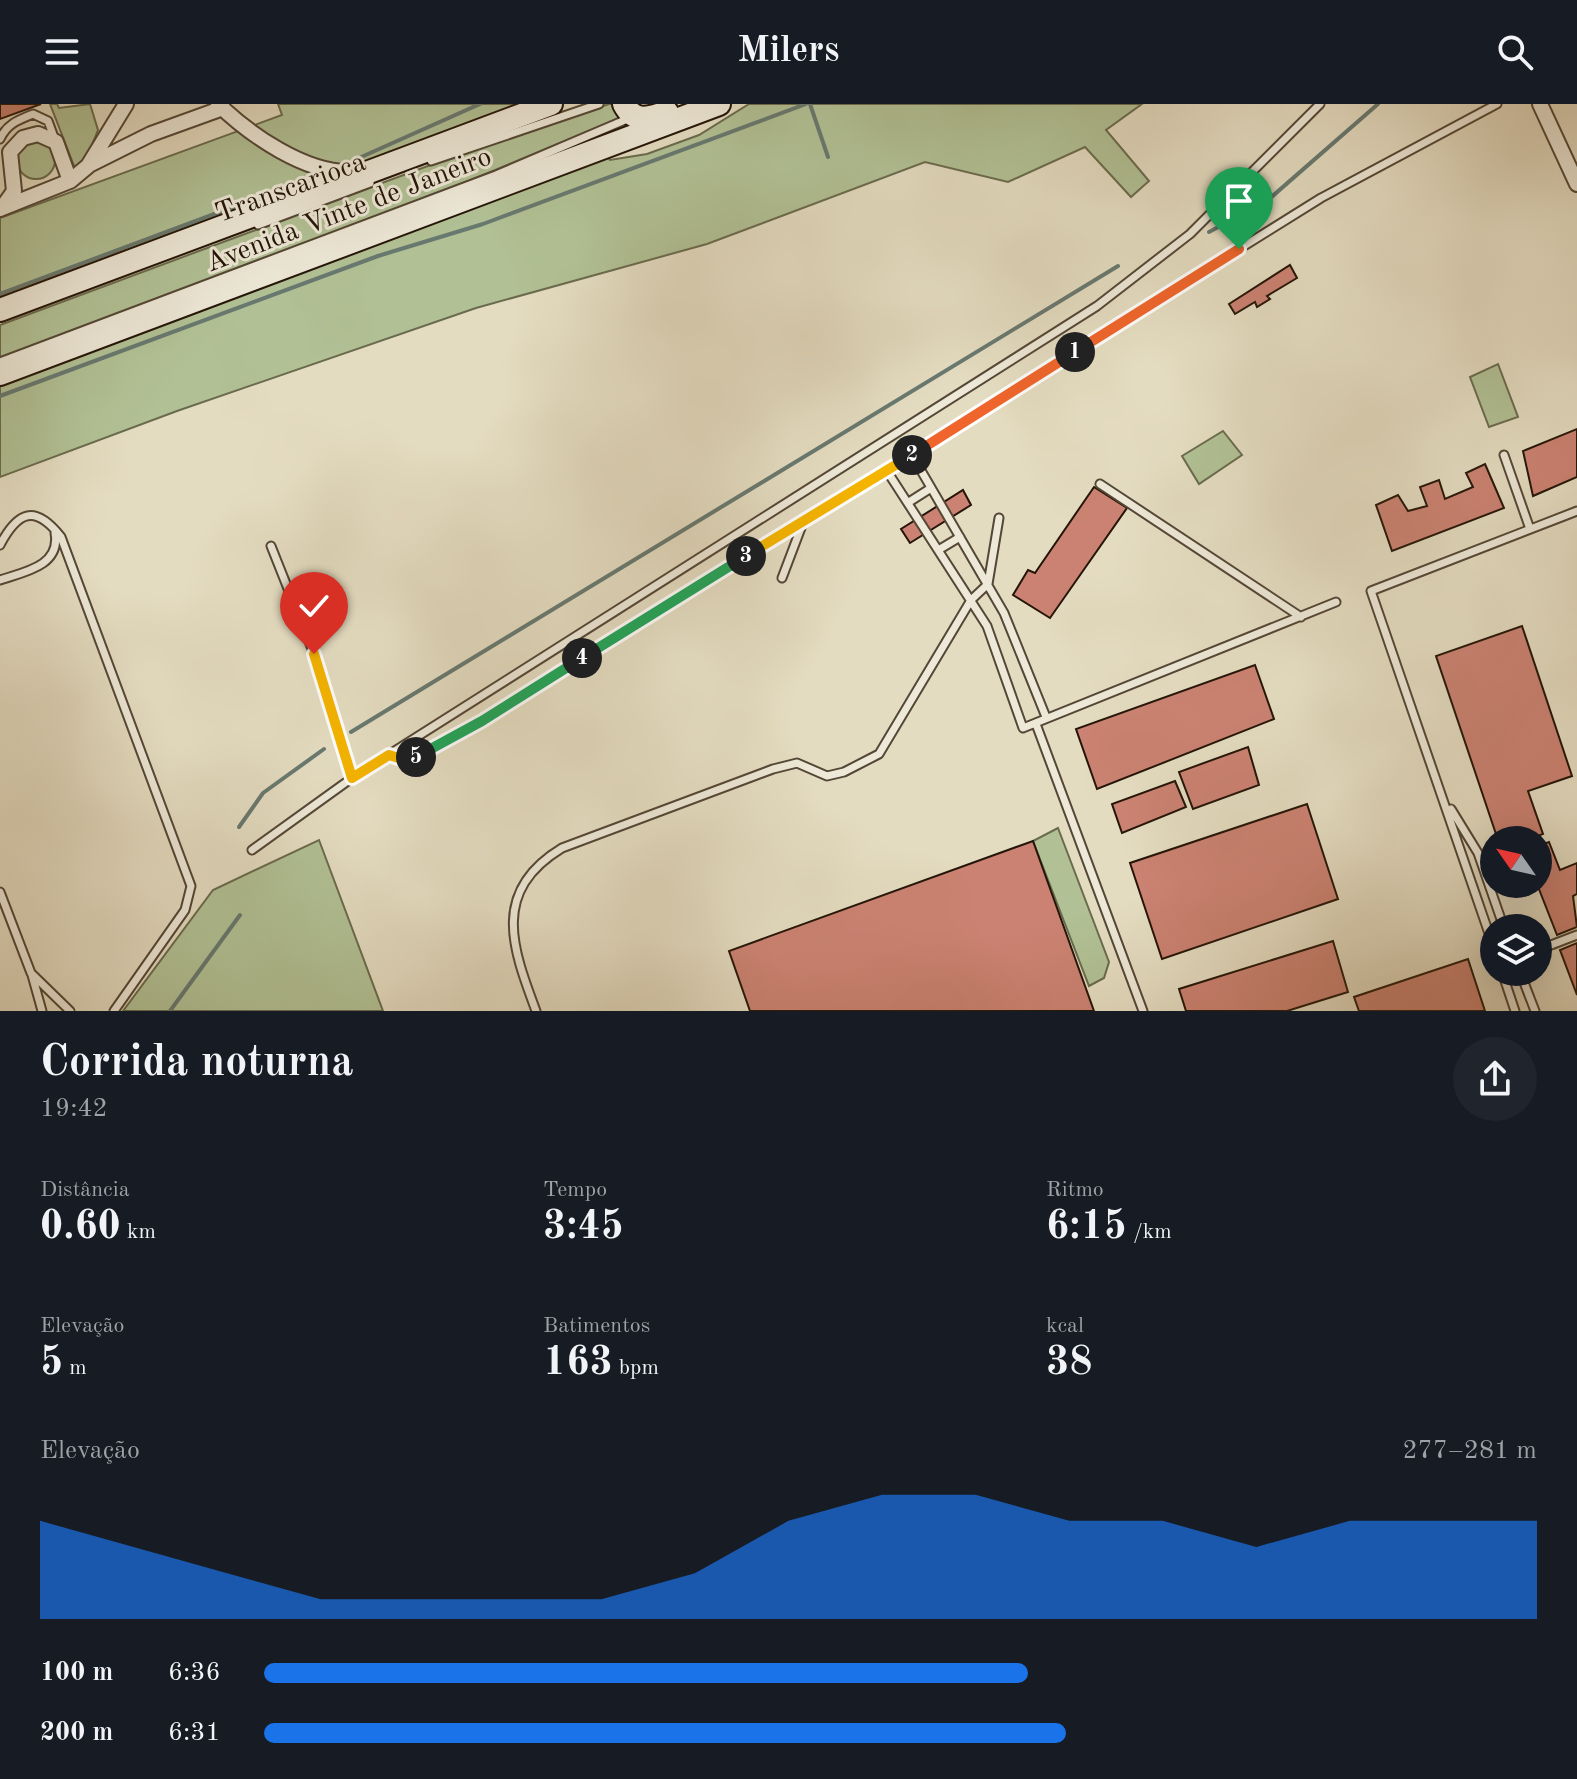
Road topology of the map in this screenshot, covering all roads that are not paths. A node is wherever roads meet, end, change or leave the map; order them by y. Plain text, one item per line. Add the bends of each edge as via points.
1 (126, 104) edge
2 (551, 104) edge
3 (599, 104) edge
4 (665, 104) edge
5 (690, 104) edge
6 (719, 104) edge
7 (1320, 104) edge
8 (1497, 104) edge
9 (1540, 104) edge
10 (220, 106) edge
11 (629, 110) edge
12 (0, 139) edge
13 (56, 142) junction
14 (423, 163) dead end
15 (11, 166) junction
16 (88, 166) junction
17 (376, 175) junction
18 (70, 181) junction
19 (1577, 184) edge
20 (1, 209) edge
21 (251, 228) dead end
22 (207, 244) dead end
23 (0, 310) edge
24 (0, 321) edge
25 (0, 362) edge
26 (0, 374) edge
27 (912, 455) junction
28 (1504, 455) dead end
29 (887, 471) junction
30 (1100, 484) dead end
31 (931, 488) junction
32 (909, 502) junction
33 (1577, 511) edge
34 (999, 518) dead end
35 (805, 519) junction
36 (54, 529) junction
37 (1530, 529) junction
38 (960, 537) junction
39 (0, 545) edge
40 (271, 546) dead end
41 (940, 549) junction
42 (782, 578) dead end
43 (0, 580) edge
44 (988, 584) junction
45 (971, 600) junction
46 (1336, 602) dead end
47 (1301, 617) junction
48 (1046, 717) junction
49 (1036, 724) junction
50 (389, 755) junction
51 (352, 778) junction
52 (1444, 796) junction
53 (252, 850) dead end
54 (0, 892) edge
55 (1483, 914) edge
56 (1499, 914) edge
57 (1577, 935) edge
58 (1552, 945) edge
59 (31, 973) junction
60 (1507, 986) edge
61 (1525, 986) edge
62 (42, 1011) edge
63 (70, 1011) edge
64 (114, 1011) edge
65 (536, 1011) edge
66 (1143, 1011) edge
67 (1515, 1011) edge
68 (1535, 1011) edge

1 - 16 street
2 - 17 street, Avenida Vinte de Janeiro
3 - 14 lane
4 - 11 lane, Transcarioca
5 - 11 street via 648,118
6 - 26 street, Avenida Vinte de Janeiro
7 - 50 lane via 1190,234 1097,306
8 - 27 lane via 1321,198
9 - 19 street
10 - 16 street
10 - 17 street via 309,164 335,173
11 - 25 lane, Transcarioca via 472,184
12 - 13 lane via 4,129 33,114 48,121
12 - 15 lane
13 - 15 street via 38,134 23,138 10,152
13 - 18 street
15 - 20 street via 14,191
16 - 18 street
17 - 21 lane, Transcarioca
17 - 23 street, Avenida Vinte de Janeiro
18 - 20 street
22 - 24 lane, Transcarioca
27 - 29 lane
27 - 31 lane
28 - 37 lane
29 - 32 lane
29 - 35 lane
30 - 47 lane
31 - 32 lane
31 - 38 lane
32 - 41 lane
33 - 37 lane
34 - 44 lane
35 - 42 lane
35 - 50 lane via 446,742 405,760
36 - 39 lane via 40,518 20,517
36 - 43 lane via 56,546 48,560
36 - 64 lane via 65,545 191,886 185,910
37 - 52 lane via 1371,591
38 - 41 lane
38 - 44 lane
40 - 51 lane via 314,654
41 - 45 lane
44 - 45 lane
44 - 48 lane
45 - 49 lane via 987,626 1023,728
45 - 65 lane via 879,754 827,776 797,763 773,769 562,848 538,863 522,887 513,950
46 - 47 lane
47 - 48 lane
48 - 49 lane
49 - 66 lane
50 - 51 lane
51 - 53 lane
52 - 55 lane
52 - 56 lane via 1478,853
54 - 59 lane
57 - 58 lane
59 - 62 lane
59 - 63 lane
60 - 67 lane
61 - 68 lane

